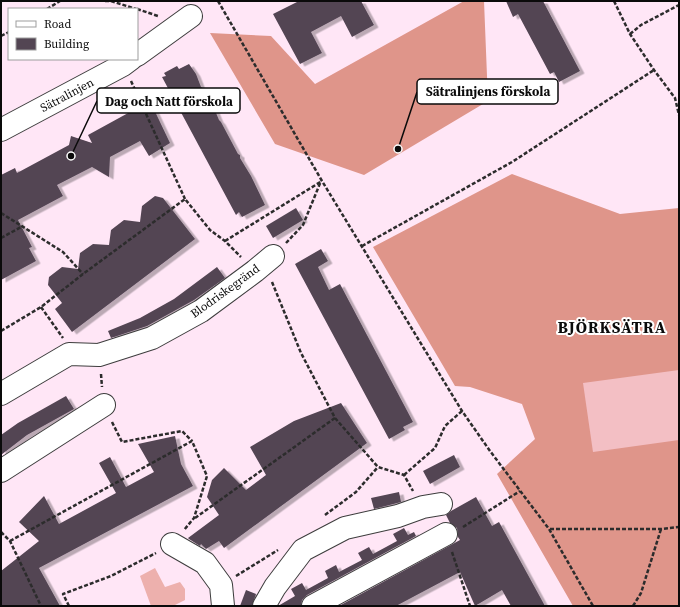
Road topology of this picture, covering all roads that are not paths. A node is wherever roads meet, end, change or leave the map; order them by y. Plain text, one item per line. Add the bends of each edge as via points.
1 (191, 16) dead end
2 (138, 55) edge
3 (131, 60) edge
4 (1, 130) edge
5 (273, 256) road end
6 (1, 394) edge
7 (104, 405) road end
8 (1, 471) edge
9 (432, 505) road end
10 (446, 534) road end
11 (172, 544) road end
12 (222, 606) edge
13 (264, 606) edge
14 (313, 606) edge

1 - 2 street, Sätralinjen
3 - 4 street, Sätralinjen
5 - 6 street, Blodriskegränd via 201,311 152,338 99,355 69,354
7 - 8 street
9 - 13 street via 345,528 303,550
10 - 14 street
11 - 12 street via 205,563 221,584

